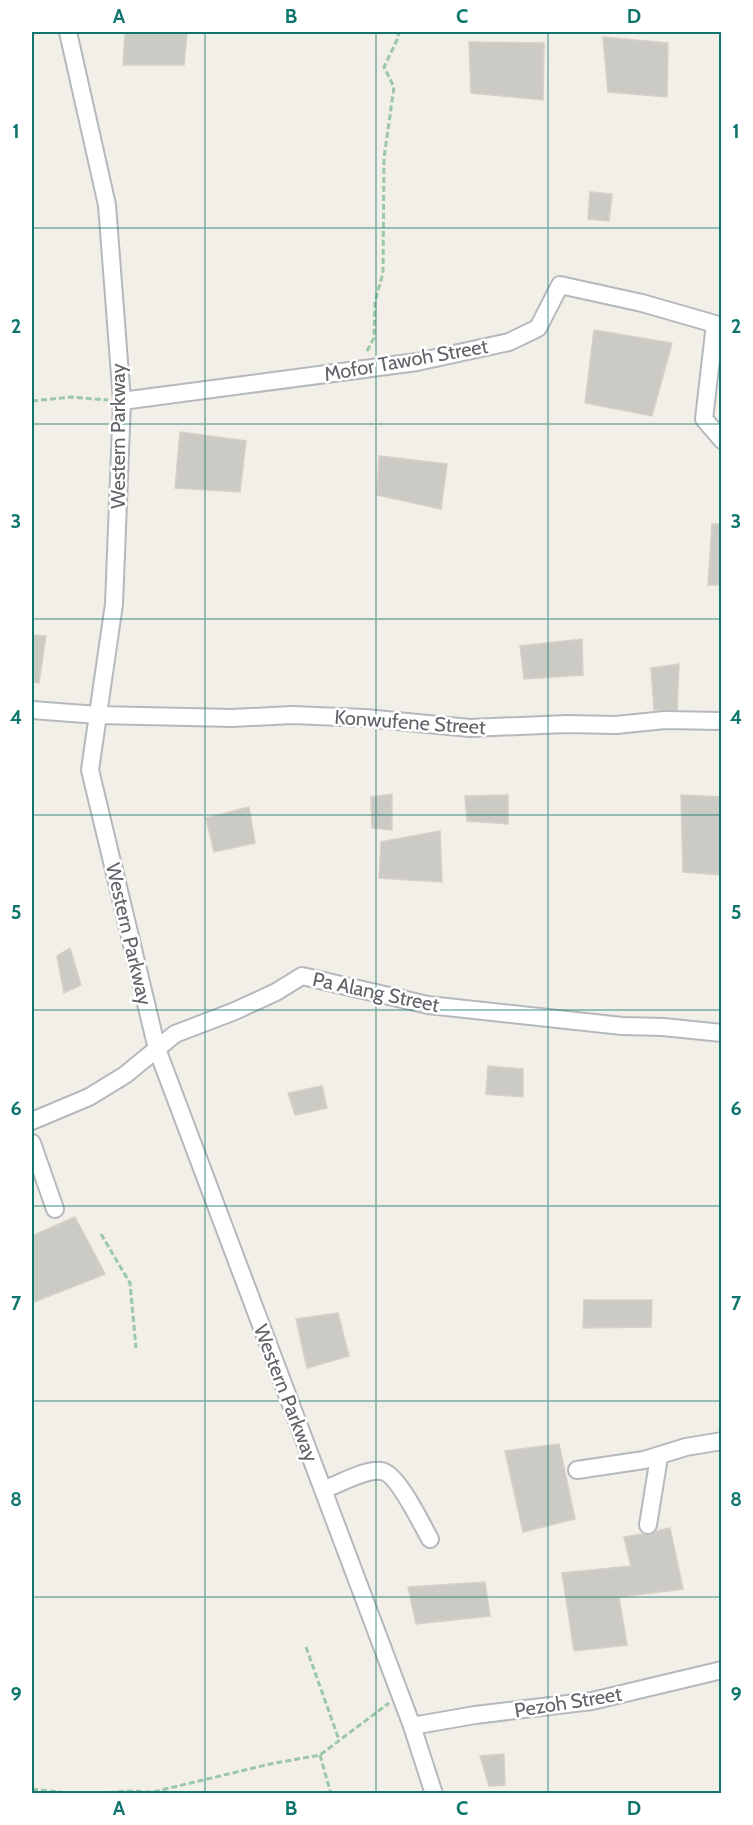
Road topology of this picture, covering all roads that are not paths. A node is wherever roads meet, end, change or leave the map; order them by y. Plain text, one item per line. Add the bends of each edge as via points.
1 (69, 32) edge
2 (122, 401) junction
3 (722, 440) edge
4 (32, 710) edge
5 (98, 715) junction
6 (722, 721) edge
7 (722, 1033) edge
8 (157, 1049) junction
9 (32, 1121) edge
10 (32, 1143) edge
11 (55, 1209) dead end
12 (722, 1441) edge
13 (659, 1457) junction
14 (577, 1470) dead end
15 (323, 1490) junction
16 (648, 1525) dead end
17 (430, 1539) dead end
18 (722, 1670) edge
19 (412, 1726) junction
20 (434, 1794) edge

1 - 2 street, Western Parkway via 107,205
2 - 3 street, Mofor Tawoh Street via 417,362 509,342 538,328 560,285 715,324 704,419
2 - 5 street, Western Parkway via 114,604
4 - 5 street, Konwufene Street
5 - 6 street, Konwufene Street via 292,715 470,728
5 - 8 street, Western Parkway via 90,770
7 - 8 street, Pa Alang Street via 428,1005 302,976 236,1011 175,1034
8 - 9 street, Pa Alang Street via 89,1097
8 - 15 street, Western Parkway
10 - 11 street
12 - 13 street via 686,1447
13 - 14 street
13 - 16 street
15 - 17 street via 368,1472 387,1473
15 - 19 street, Western Parkway
18 - 19 street, Pezoh Street via 592,1701
19 - 20 street, Western Parkway

